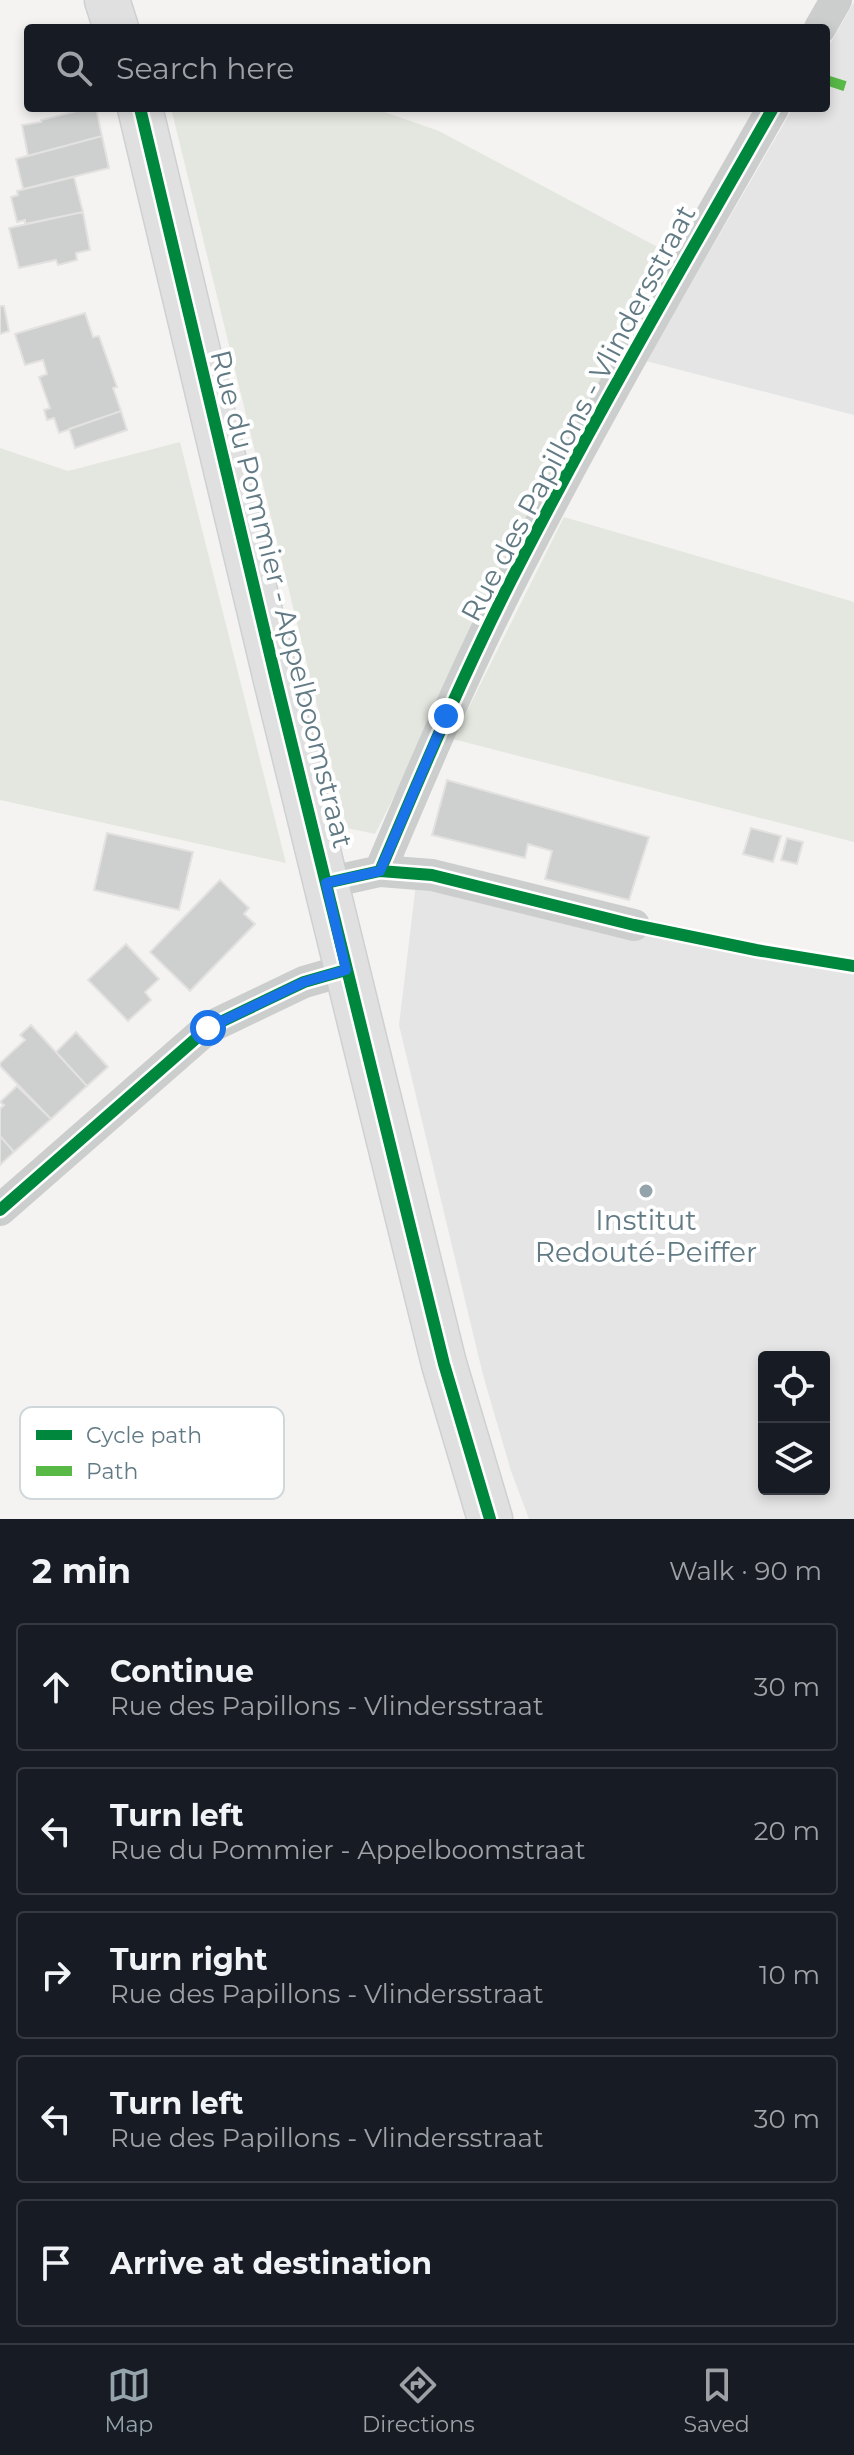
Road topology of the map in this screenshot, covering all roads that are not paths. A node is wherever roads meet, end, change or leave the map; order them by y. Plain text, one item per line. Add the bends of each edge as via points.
1 (107, 0) edge
2 (836, 0) edge
3 (115, 24) edge
4 (822, 24) edge
5 (141, 112) edge
6 (771, 112) edge
7 (380, 871) junction
8 (326, 883) junction
9 (634, 925) dead end
10 (346, 970) junction
11 (0, 1210) edge
12 (490, 1519) edge

1 - 3 street
2 - 4 street
5 - 8 street, Rue du Pommier - Appelboomstraat
6 - 7 street, Rue des Papillons - Vlindersstraat via 520,563 446,716
7 - 8 street
7 - 9 street via 432,875
8 - 10 street, Rue du Pommier - Appelboomstraat
10 - 11 street via 304,982 208,1028
10 - 12 street, Rue du Pommier - Appelboomstraat via 444,1364

